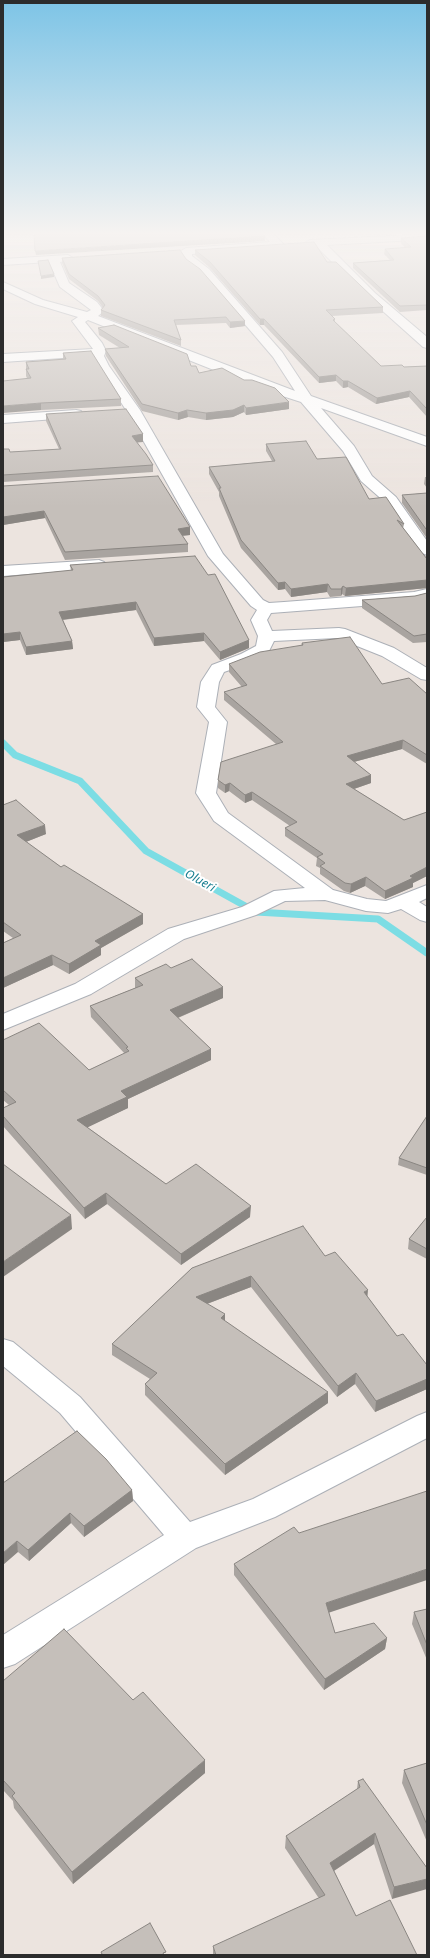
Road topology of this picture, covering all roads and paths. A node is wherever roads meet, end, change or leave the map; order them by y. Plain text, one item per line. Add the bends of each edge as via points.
1 (81, 324) edge
2 (109, 324) edge
3 (251, 324) edge
4 (406, 324) edge
5 (427, 344) edge
6 (100, 351) junction
7 (3, 358) edge
8 (306, 399) junction
9 (133, 410) junction
10 (118, 411) edge
11 (86, 413) edge
12 (3, 419) edge
13 (427, 442) edge
14 (171, 476) junction
15 (156, 477) edge
16 (427, 550) edge
17 (116, 564) edge
18 (3, 571) edge
19 (427, 594) edge
20 (266, 608) junction
21 (266, 636) junction
22 (427, 675) edge
23 (427, 891) edge
24 (326, 894) junction
25 (403, 901) junction
26 (427, 916) edge
27 (3, 1023) edge
28 (3, 1350) edge
29 (427, 1424) edge
30 (185, 1538) junction
31 (3, 1653) edge

1 - 6 street
2 - 8 street
3 - 8 street via 278,355
4 - 5 street
6 - 7 street
6 - 9 street via 98,356 103,366
8 - 13 street
8 - 16 street via 348,449 366,478 391,500 418,541
9 - 10 street
9 - 14 street
11 - 12 street
14 - 15 street
14 - 20 street via 208,557 257,603
17 - 18 street
19 - 20 street
20 - 21 street via 259,620
21 - 22 street via 339,633 388,652
21 - 24 street via 262,648 247,658 218,669 210,682 206,707 218,722 206,793 221,817
23 - 25 street
24 - 25 street via 366,905 388,907
24 - 27 street via 281,894 249,911 176,934 83,989
25 - 26 street
28 - 30 street via 70,1405
29 - 30 street via 264,1508
30 - 31 street

